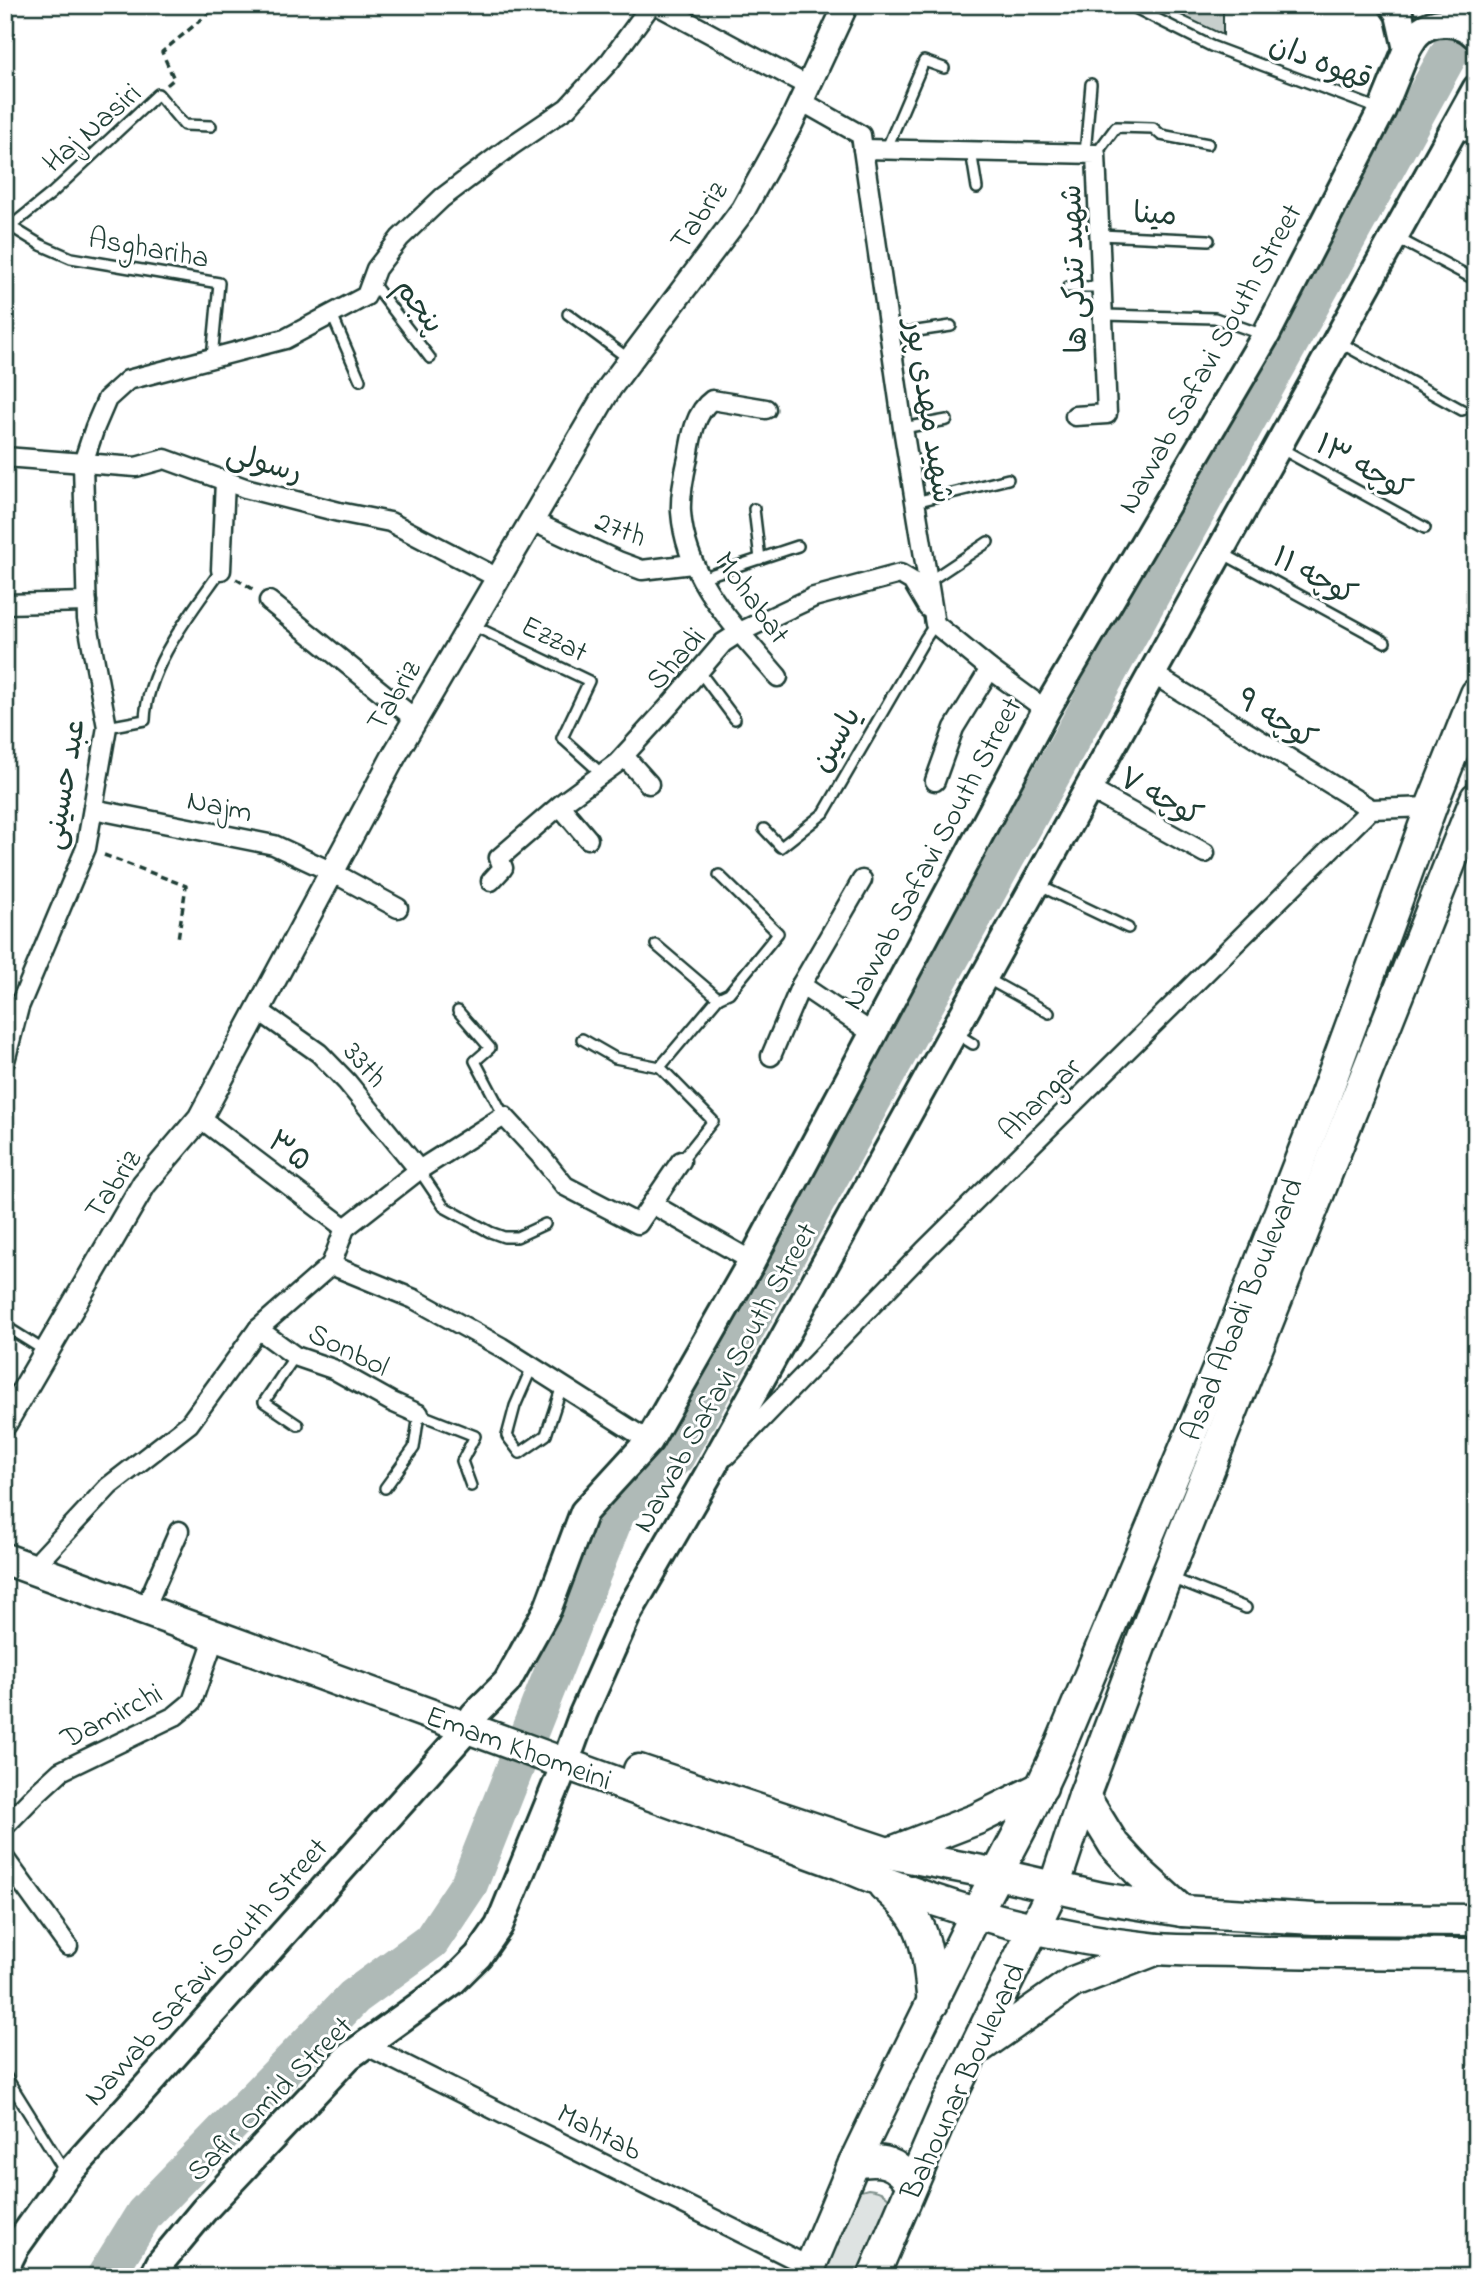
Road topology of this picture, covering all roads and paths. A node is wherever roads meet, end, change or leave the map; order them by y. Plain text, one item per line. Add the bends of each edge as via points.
1 (219, 5) edge
2 (652, 5) edge
3 (657, 5) edge
4 (846, 5) edge
5 (1129, 5) edge
6 (1393, 5) edge
7 (1476, 36) edge
8 (1408, 49) junction
9 (944, 68) dead end
10 (1091, 84) dead end
11 (1476, 89) edge
12 (805, 93) junction
13 (158, 94) junction
14 (1382, 110) junction
15 (211, 126) dead end
16 (1465, 135) edge
17 (1208, 144) dead end
18 (863, 149) junction
19 (886, 149) junction
20 (971, 151) junction
21 (1091, 154) junction
22 (977, 188) dead end
23 (7, 227) edge
24 (1100, 235) junction
25 (1395, 237) junction
26 (1209, 240) dead end
27 (1476, 280) edge
28 (372, 281) junction
29 (1068, 287) dead end
30 (1102, 287) junction
31 (568, 314) dead end
32 (332, 315) junction
33 (1104, 315) junction
34 (951, 326) dead end
35 (890, 335) junction
36 (1266, 335) junction
37 (1338, 341) junction
38 (212, 358) junction
39 (430, 358) dead end
40 (630, 360) junction
41 (360, 380) dead end
42 (766, 410) dead end
43 (1462, 410) dead end
44 (1075, 416) dead end
45 (947, 420) dead end
46 (903, 428) junction
47 (1279, 447) junction
48 (5, 457) edge
49 (83, 463) junction
50 (1008, 479) dead end
51 (225, 481) junction
52 (915, 502) junction
53 (754, 509) dead end
54 (532, 521) junction
55 (1425, 528) dead end
56 (988, 542) dead end
57 (797, 546) dead end
58 (1220, 552) junction
59 (760, 559) junction
60 (220, 570) junction
61 (697, 571) junction
62 (498, 578) junction
63 (928, 582) junction
64 (269, 601) joint
65 (87, 602) junction
66 (5, 604) edge
67 (935, 624) junction
68 (471, 625) junction
69 (740, 632) junction
70 (1385, 642) dead end
71 (990, 669) junction
72 (699, 671) junction
73 (1153, 674) junction
74 (778, 677) dead end
75 (1476, 694) edge
76 (1046, 710) junction
77 (415, 719) junction
78 (735, 719) dead end
79 (107, 727) junction
80 (624, 755) junction
81 (602, 774) junction
82 (935, 781) dead end
83 (649, 785) dead end
84 (1089, 789) junction
85 (1476, 799) edge
86 (560, 806) junction
87 (1431, 807) junction
88 (93, 809) junction
89 (1371, 809) junction
90 (764, 829) dead end
91 (588, 839) dead end
92 (86, 848) junction
93 (1205, 853) dead end
94 (332, 872) junction
95 (719, 875) dead end
96 (862, 880) dead end
97 (491, 881) dead end
98 (1036, 884) junction
99 (398, 908) dead end
100 (1128, 928) dead end
101 (178, 939) dead end
102 (656, 944) dead end
103 (985, 977) junction
104 (801, 985) junction
105 (718, 999) junction
106 (258, 1010) junction
107 (458, 1011) dead end
108 (1049, 1013) dead end
109 (872, 1033) junction
110 (582, 1039) dead end
111 (771, 1056) dead end
112 (5, 1061) edge
113 (660, 1067) junction
114 (503, 1116) junction
115 (200, 1118) junction
116 (681, 1161) joint
117 (419, 1170) junction
118 (652, 1204) junction
119 (545, 1224) dead end
120 (345, 1227) junction
121 (752, 1261) junction
122 (331, 1265) junction
123 (5, 1326) edge
124 (258, 1329) junction
125 (46, 1352) junction
126 (295, 1356) junction
127 (532, 1367) junction
128 (562, 1386) junction
129 (419, 1414) junction
130 (5, 1423) edge
131 (298, 1425) dead end
132 (649, 1441) junction
133 (708, 1475) junction
134 (471, 1486) dead end
135 (385, 1488) dead end
136 (179, 1531) dead end
137 (5, 1545) edge
138 (5, 1559) edge
139 (38, 1564) junction
140 (1166, 1576) junction
141 (150, 1597) junction
142 (1246, 1608) dead end
143 (217, 1629) junction
144 (478, 1724) junction
145 (561, 1753) junction
146 (1042, 1787) junction
147 (1084, 1796) junction
148 (5, 1826) edge
149 (5, 1859) edge
150 (883, 1867) junction
151 (997, 1874) junction
152 (1054, 1887) junction
153 (1182, 1911) junction
154 (977, 1912) junction
155 (1314, 1919) junction
156 (1476, 1920) edge
157 (1035, 1928) junction
158 (68, 1946) dead end
159 (1158, 1949) junction
160 (1318, 1953) junction
161 (1476, 1954) edge
162 (933, 2003) junction
163 (365, 2045) junction
164 (973, 2052) junction
165 (5, 2075) edge
166 (854, 2163) junction
167 (67, 2175) junction
168 (912, 2184) junction
169 (9, 2253) edge
170 (808, 2272) edge
171 (153, 2277) edge
172 (873, 2277) edge

1 - 13 path via 162,51 174,79
2 - 28 street via 567,108 442,198 400,238
3 - 12 street
4 - 12 street, Tabriz
5 - 14 lane, قهوه دان via 1211,46
6 - 8 main road
7 - 8 main road via 1453,23 1434,24 1417,33
8 - 14 main road, Navvab Safavi South Street
9 - 19 lane via 924,61
10 - 21 lane
11 - 16 main road, Navvab Safavi South Street
12 - 18 street via 861,135
12 - 40 street, Tabriz via 743,210
13 - 15 lane, Haj Nasiri via 184,125
13 - 23 lane, Haj Nasiri via 52,193
14 - 36 main road, Navvab Safavi South Street
16 - 25 main road, Navvab Safavi South Street
17 - 21 lane via 1161,135 1153,128 1116,127
18 - 19 street, شهید تندکی ها
18 - 35 street, شهید مهدی پور
19 - 20 street, شهید تندکی ها
20 - 21 street, شهید تندکی ها
20 - 22 lane
21 - 24 street, شهید تندکی ها
23 - 38 lane, Asghariha via 71,258 219,283
24 - 26 lane, مینا
24 - 30 street, شهید تندکی ها
25 - 27 lane
25 - 37 main road, Navvab Safavi South Street
28 - 32 street via 366,296
28 - 39 lane, پنجم
29 - 30 lane
30 - 33 street, شهید تندکی ها
31 - 40 lane
32 - 38 street via 285,339
32 - 41 lane
33 - 36 lane via 1215,318
33 - 44 street, شهید تندکی ها via 1107,414
34 - 35 lane
35 - 46 street, شهید مهدی پور
36 - 76 main road, Navvab Safavi South Street
37 - 43 lane
37 - 47 main road, Navvab Safavi South Street
38 - 49 street via 128,380 107,399
40 - 54 street, Tabriz
42 - 61 street, Mohabat via 712,400 703,406 691,438 681,511
45 - 46 lane
46 - 52 street, شهید مهدی پور
47 - 55 lane, کوچه ۱۳
47 - 58 main road, Navvab Safavi South Street
48 - 49 street, رسولی
49 - 51 street, رسولی via 136,467 165,459
49 - 65 street, عبد حسینی
50 - 52 lane
51 - 60 street
51 - 62 street, رسولی via 390,522
52 - 63 street, شهید مهدی پور
53 - 59 lane
54 - 61 street, 27th via 642,570
54 - 62 street, Tabriz
56 - 63 lane
57 - 59 lane
58 - 70 lane, کوچه ۱۱
58 - 73 main road, Navvab Safavi South Street
59 - 61 lane
60 - 64 path
60 - 79 lane via 166,653 145,705 145,720
61 - 69 street, Mohabat
62 - 68 street, Tabriz
63 - 67 street, شهید مهدی پور
64 - 77 street
65 - 66 street
65 - 79 street, عبد حسینی
67 - 69 street, Shadi via 912,581 901,574 814,597
67 - 71 street
67 - 90 lane, یاسین via 824,813 781,848
68 - 77 street, Tabriz
68 - 81 lane, Ezzat via 589,681 562,738
69 - 72 street, Shadi via 723,643
69 - 74 street, Mohabat
71 - 76 street
71 - 82 street via 954,728
72 - 78 lane
72 - 80 street, Shadi
73 - 84 main road, Navvab Safavi South Street
73 - 89 street, کوچه ۹
75 - 87 main road, Asad Abadi Boulevard
76 - 109 main road, Navvab Safavi South Street
77 - 94 street, Tabriz
79 - 88 street, عبد حسینی
80 - 81 street, Shadi
80 - 83 street
81 - 86 street, Shadi
84 - 93 street, کوچه ۷
84 - 98 main road, Navvab Safavi South Street
85 - 140 main road, Asad Abadi Boulevard
86 - 91 street
86 - 97 street, Shadi via 499,858 503,867
87 - 89 street
87 - 146 main road, Asad Abadi Boulevard via 1221,1362
88 - 92 street, عبد حسینی
88 - 94 street, Najm via 274,845
89 - 133 street, Ahangar via 923,1251
92 - 101 path via 186,886
92 - 112 street, عبد حسینی via 19,1007
94 - 99 street, Najm
94 - 106 street, Tabriz
95 - 105 lane via 778,933 729,993
96 - 104 street
98 - 100 lane
98 - 103 main road, Navvab Safavi South Street
102 - 105 lane
103 - 108 lane
103 - 133 main road, Navvab Safavi South Street via 964,1038
104 - 109 street
104 - 111 street
105 - 113 lane
106 - 115 street, Tabriz
106 - 117 street, 33th via 319,1052
107 - 114 lane via 490,1048 475,1061
109 - 121 main road, Navvab Safavi South Street
110 - 113 lane via 615,1058
113 - 116 lane via 713,1121
114 - 117 street
114 - 118 street via 565,1186 638,1224
115 - 120 street, ۳۵
115 - 125 street, Tabriz via 144,1184
116 - 118 street
117 - 119 lane via 444,1207 490,1232 517,1237
117 - 120 street
118 - 121 street
120 - 122 street
121 - 132 main road, Navvab Safavi South Street
122 - 124 street
122 - 127 street via 414,1299
123 - 125 lane
124 - 126 street, Sonbol
124 - 139 street via 189,1424 109,1486
125 - 130 street, Tabriz
126 - 129 street, Sonbol via 333,1369
126 - 131 lane via 264,1402
127 - 128 street
127 - 128 lane via 507,1436 520,1453 546,1435
128 - 132 street
129 - 134 lane via 475,1436 462,1461
129 - 135 lane via 414,1448
132 - 144 main road, Navvab Safavi South Street via 584,1512 548,1608
133 - 145 main road, Navvab Safavi South Street via 627,1615
136 - 141 street
137 - 139 main road, Emam Khomeini
138 - 139 main road, Emam Khomeini
139 - 141 main road, Emam Khomeini
139 - 143 main road, Emam Khomeini
140 - 142 lane
140 - 147 main road, Asad Abadi Boulevard
141 - 143 main road, Emam Khomeini
143 - 144 main road, Emam Khomeini
143 - 148 street, Damirchi via 192,1702 175,1716 61,1771
144 - 145 main road, Emam Khomeini
144 - 167 main road, Navvab Safavi South Street
145 - 150 main road, Emam Khomeini via 840,1864
145 - 163 main road, Safir Omid Street via 499,1926 452,1982
146 - 150 main road
146 - 151 main road, Asad Abadi Boulevard
147 - 152 main road, Asad Abadi Boulevard
147 - 153 main road via 1114,1845
149 - 158 street
150 - 151 main road, Emam Khomeini
150 - 154 main road, Emam Khomeini via 953,1906
150 - 162 main road via 919,1927
151 - 152 main road, Emam Khomeini
151 - 154 main road, Asad Abadi Boulevard
152 - 153 main road, Emam Khomeini
152 - 157 main road, Bahounar Boulevard
153 - 155 main road, Emam Khomeini
154 - 157 main road, Emam Khomeini
154 - 162 main road, Bahounar Boulevard
155 - 156 main road, Emam Khomeini
155 - 160 main road via 1306,1936
157 - 159 main road, Emam Khomeini
157 - 164 main road, Bahounar Boulevard
159 - 160 main road
159 - 164 main road via 1073,1982
160 - 161 main road
162 - 166 main road, Bahounar Boulevard
163 - 170 street, Mahtab
163 - 171 main road, Safir Omid Street via 348,2057 204,2210
164 - 168 main road, Bahounar Boulevard
165 - 167 lane
166 - 168 main road via 888,2162 902,2170
166 - 170 main road, Bahounar Boulevard
167 - 169 main road, Navvab Safavi South Street
168 - 172 main road, Bahounar Boulevard

